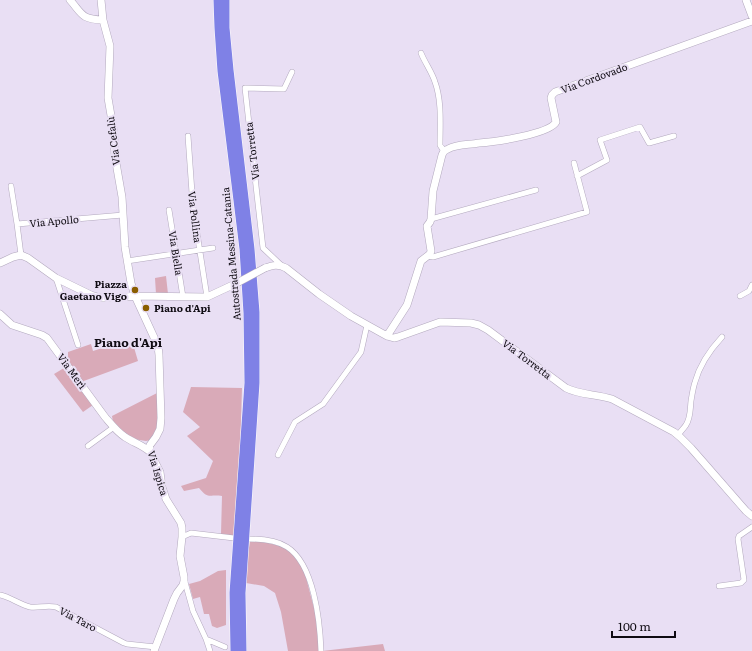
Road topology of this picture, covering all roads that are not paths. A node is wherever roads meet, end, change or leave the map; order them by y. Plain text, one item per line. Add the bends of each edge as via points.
1 (70, 0) edge
2 (101, 0) edge
3 (218, 0) edge
4 (225, 0) edge
5 (746, 0) edge
6 (752, 16) edge
7 (103, 20) junction
8 (752, 21) edge
9 (421, 53) dead end
10 (292, 72) dead end
11 (188, 136) dead end
12 (674, 136) dead end
13 (444, 151) junction
14 (574, 163) dead end
15 (577, 176) junction
16 (11, 186) dead end
17 (536, 190) dead end
18 (169, 210) dead end
19 (123, 215) junction
20 (431, 219) junction
21 (17, 224) junction
22 (213, 248) dead end
23 (200, 250) junction
24 (176, 253) junction
25 (21, 255) junction
26 (428, 256) junction
27 (127, 261) junction
28 (0, 263) edge
29 (281, 265) junction
30 (56, 278) junction
31 (131, 283) joint
32 (752, 285) edge
33 (135, 296) junction
34 (740, 296) dead end
35 (183, 297) junction
36 (207, 297) junction
37 (0, 314) edge
38 (368, 325) junction
39 (387, 336) junction
40 (722, 337) dead end
41 (78, 345) dead end
42 (114, 427) junction
43 (678, 435) junction
44 (133, 441) junction
45 (88, 446) dead end
46 (151, 446) junction
47 (278, 455) dead end
48 (752, 516) edge
49 (752, 527) edge
50 (182, 528) junction
51 (192, 534) junction
52 (182, 537) junction
53 (234, 538) dead end
54 (248, 539) dead end
55 (184, 581) junction
56 (719, 586) dead end
57 (0, 595) edge
58 (206, 639) junction
59 (225, 647) dead end
60 (155, 649) edge
61 (210, 651) edge
62 (235, 651) edge
63 (242, 651) edge
64 (321, 651) edge

1 - 7 street via 83,16
2 - 7 street, Via Cefalù
3 - 62 highway, Autostrada Messina-Catania via 221,64 244,249 248,312 249,383 234,593
4 - 63 highway, Autostrada Messina-Catania via 229,70 250,249 255,319 255,383 241,593
5 - 6 street
7 - 19 street, Via Cefalù via 110,46 108,98
8 - 13 street, Via Cordovado via 555,92 551,98 556,122 554,126 534,134 454,146
9 - 13 street via 438,90 440,145
10 - 29 street, Via Torretta via 284,89 245,88 263,248
11 - 23 street, Via Pollina via 192,206
12 - 15 street via 649,143 640,127 600,140 607,160
13 - 20 street via 433,191
14 - 15 street
15 - 26 street via 587,212 433,257
16 - 21 street
17 - 20 street
18 - 24 street, Via Biella
19 - 21 street, Via Apollo
19 - 27 street, Via Cefalù
20 - 26 street via 427,226 431,251
21 - 25 street, Via Apollo
22 - 23 street
23 - 24 street
23 - 36 street, Via Pollina
24 - 27 street
24 - 35 street, Via Biella
25 - 28 street
25 - 30 street
26 - 39 street via 421,262 407,305
27 - 31 street, Via Cefalù
29 - 36 street, bridge via 265,268
29 - 38 street, Via Torretta via 318,294
30 - 33 street via 101,298
30 - 41 street
31 - 33 street, Via Ispica
32 - 34 street
33 - 35 street
33 - 46 street, Via Ispica via 154,335 160,356 160,429
35 - 36 street
37 - 42 street, Via Merì via 12,325 47,338
38 - 39 street, Via Torretta
38 - 47 street via 361,352 323,404 295,422
39 - 43 street, Via Torretta via 398,337 440,322 479,325 566,388 612,399
40 - 43 street via 711,348 698,374 690,415
42 - 44 street, Via Merì
42 - 45 street
43 - 48 street, Via Torretta
44 - 46 street
44 - 46 street, Via Merì
46 - 50 street, Via Ispica via 166,499
49 - 56 street via 738,539 744,580 741,584
50 - 51 street
50 - 52 street, Via Ispica
51 - 52 street
51 - 53 street
52 - 55 street, Via Ispica via 180,556
54 - 64 street via 282,544 300,559 309,576 317,611
55 - 58 street, Via Ispica via 193,612
55 - 60 street via 174,599
57 - 60 street, Via Taro via 19,604 39,608 56,607 124,643
58 - 59 street
58 - 61 street, Via Ispica

